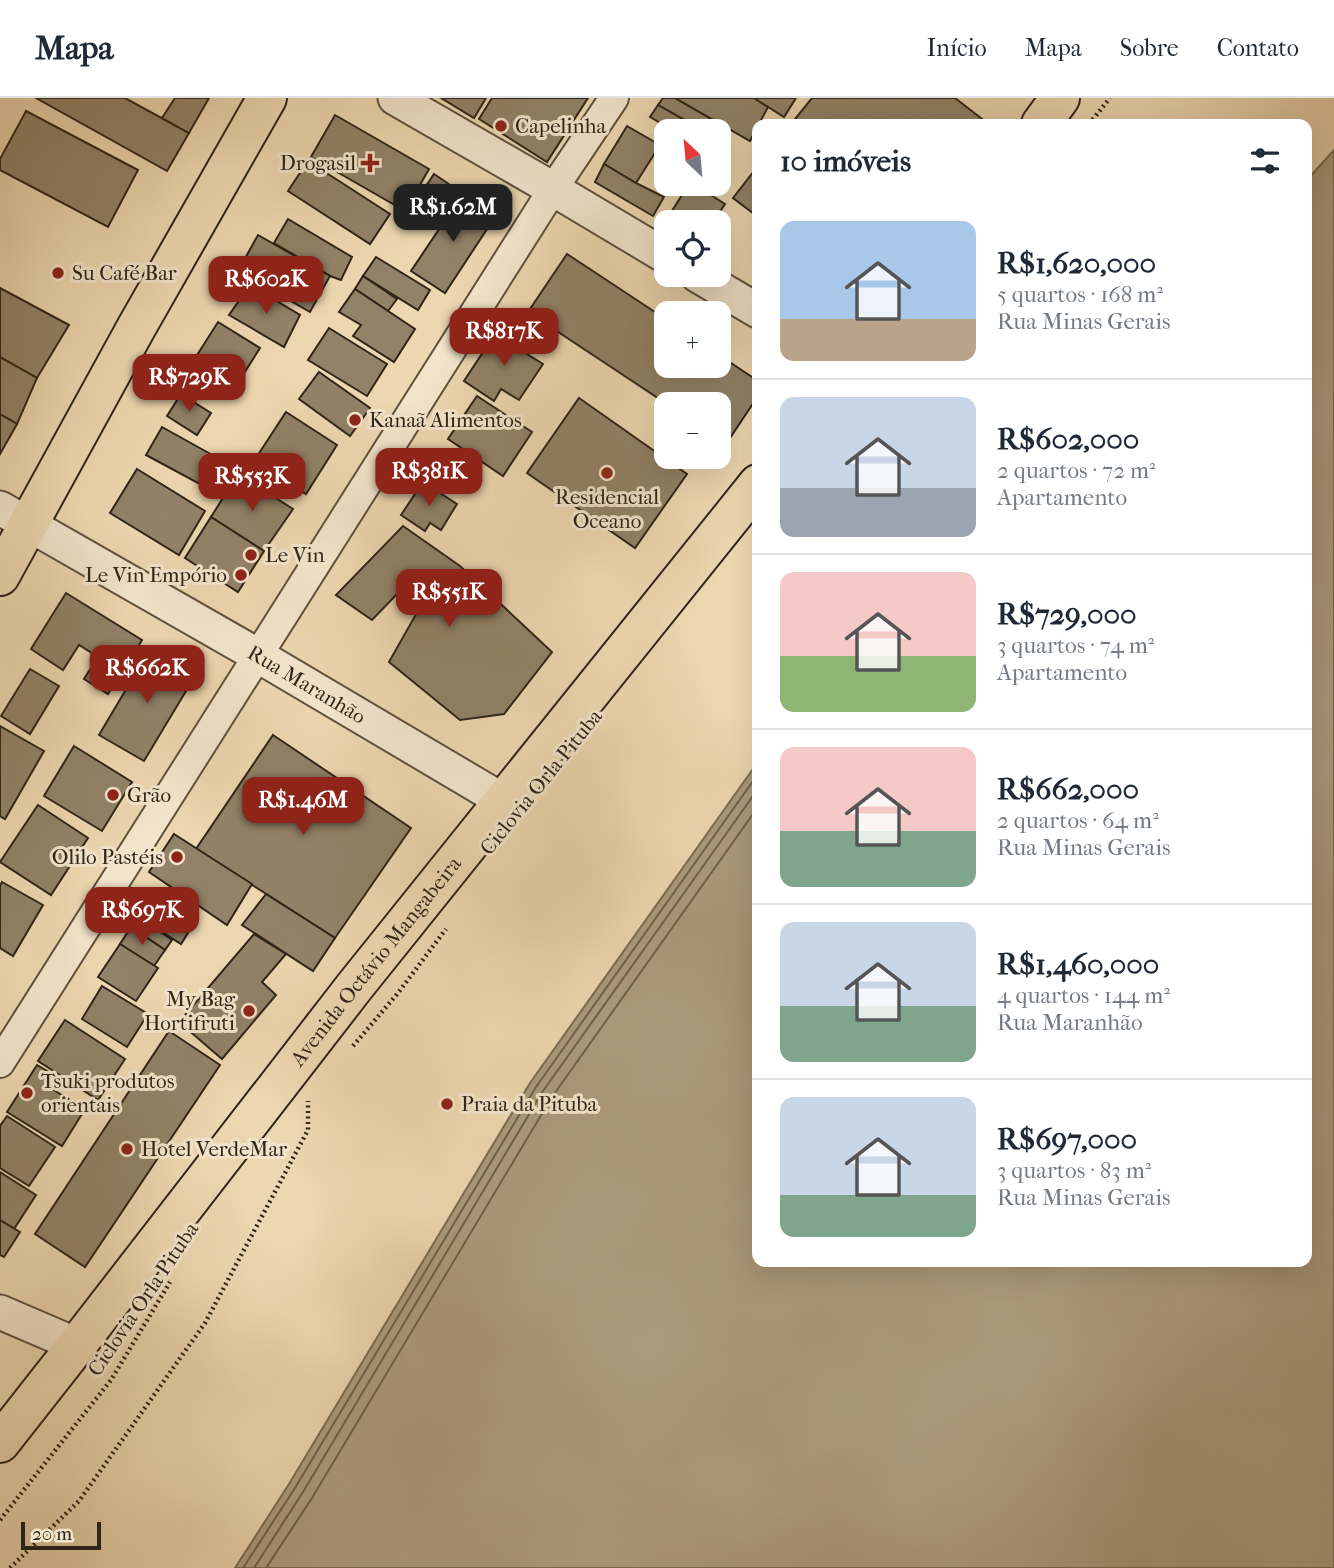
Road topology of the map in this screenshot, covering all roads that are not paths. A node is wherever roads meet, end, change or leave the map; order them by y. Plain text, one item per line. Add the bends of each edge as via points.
1 (267, 98) edge
2 (395, 98) edge
3 (614, 98) edge
4 (1060, 98) edge
5 (1045, 119) edge
6 (553, 189) junction
7 (654, 249) edge
8 (717, 287) edge
9 (752, 307) edge
10 (752, 491) edge
11 (15, 516) edge
12 (0, 576) edge
13 (257, 655) junction
14 (502, 800) junction
15 (0, 1063) edge
16 (0, 1312) edge
17 (78, 1345) junction
18 (0, 1443) edge

1 - 11 main road via 136,328
2 - 6 street
3 - 6 street
4 - 5 main road
6 - 7 street
6 - 13 street
8 - 9 street
10 - 14 main road, Avenida Octávio Mangabeira
11 - 12 main road
11 - 13 street, Rua Maranhão
13 - 14 street, Rua Maranhão
13 - 15 street
14 - 17 main road, Avenida Octávio Mangabeira
16 - 17 street
17 - 18 main road, Avenida Octávio Mangabeira

